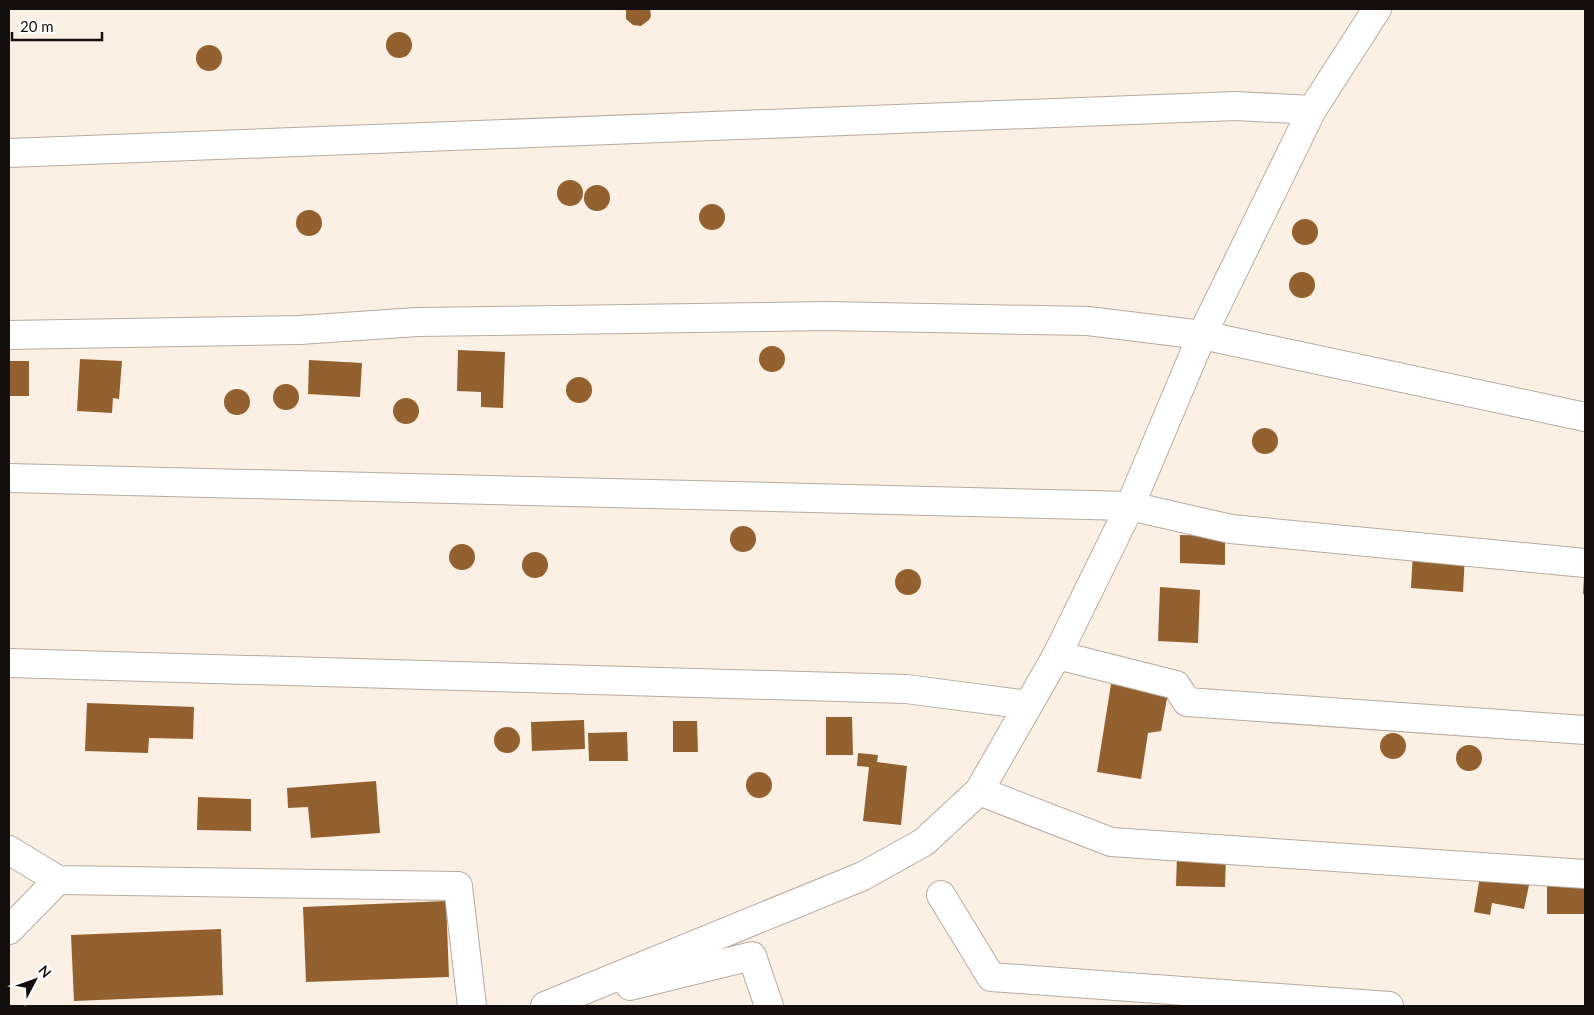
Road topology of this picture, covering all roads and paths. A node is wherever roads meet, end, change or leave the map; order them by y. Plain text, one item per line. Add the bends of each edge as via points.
1 (1377, 9) edge
2 (1312, 110) junction
3 (9, 153) edge
4 (9, 335) edge
5 (1202, 335) junction
6 (1585, 417) edge
7 (9, 478) edge
8 (1130, 506) junction
9 (1585, 563) edge
10 (1057, 654) junction
11 (9, 663) edge
12 (1028, 705) junction
13 (1585, 730) edge
14 (979, 791) junction
15 (9, 850) edge
16 (1585, 874) edge
17 (58, 880) junction
18 (941, 896) dead end
19 (9, 930) edge
20 (472, 1006) edge
21 (545, 1006) edge
22 (550, 1006) edge
23 (769, 1006) edge
24 (1389, 1006) edge

1 - 2 street
2 - 3 street via 1236,106
2 - 5 street
4 - 5 street via 300,330 417,322 826,316 1088,322
5 - 6 street
5 - 8 street
7 - 8 street
8 - 9 street via 1231,529
8 - 10 street
10 - 12 street
10 - 13 street via 1176,685 1187,702
11 - 12 street via 906,689
12 - 14 street
14 - 16 street via 1111,842
14 - 21 street via 924,842 862,876
15 - 17 street
17 - 19 street
17 - 20 street via 458,886
18 - 24 street via 991,977
22 - 23 street via 752,956

